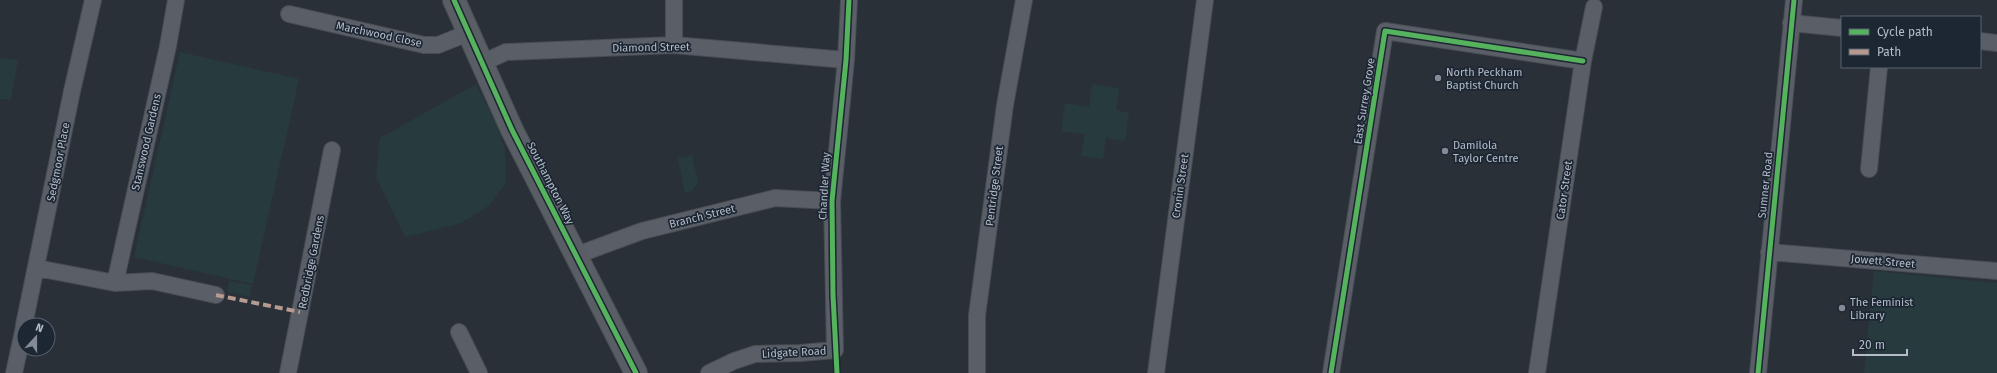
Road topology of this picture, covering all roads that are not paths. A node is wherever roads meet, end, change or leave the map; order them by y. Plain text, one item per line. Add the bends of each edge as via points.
1 (93, 0) edge
2 (176, 0) edge
3 (454, 0) edge
4 (674, 0) edge
5 (849, 0) edge
6 (1024, 0) edge
7 (1205, 0) edge
8 (1794, 0) edge
9 (1594, 7) dead end
10 (289, 14) dead end
11 (1791, 23) junction
12 (1841, 28) edge
13 (468, 33) junction
14 (1981, 41) edge
15 (1997, 43) edge
16 (674, 45) junction
17 (846, 60) junction
18 (1583, 61) junction
19 (482, 63) junction
20 (1879, 68) edge
21 (332, 150) dead end
22 (1869, 169) dead end
23 (832, 200) junction
24 (1769, 252) junction
25 (577, 255) junction
26 (37, 268) junction
27 (1997, 271) edge
28 (115, 283) junction
29 (216, 295) dead end
30 (26, 317) edge
31 (459, 332) dead end
32 (835, 350) joint
33 (17, 357) edge
34 (14, 373) edge
35 (288, 373) edge
36 (479, 373) edge
37 (636, 373) edge
38 (710, 373) edge
39 (977, 373) edge
40 (1156, 373) edge
41 (1331, 373) edge
42 (1538, 373) edge
43 (1758, 373) edge

1 - 26 street, Sedgmoor Place
2 - 28 street, Stanswood Gardens
3 - 13 main road, Southampton Way
4 - 16 street
5 - 17 street, Chandler Way
6 - 39 street, Pentridge Street via 1005,105 980,293
7 - 40 street, Cronin Street
8 - 11 street, Sumner Road
9 - 18 street, Cator Street
10 - 13 street, Marchwood Close via 424,45 438,45
11 - 12 street
11 - 24 street, Sumner Road
13 - 19 main road, Southampton Way
14 - 15 street
16 - 17 street, Diamond Street
16 - 19 street, Diamond Street via 506,52
17 - 23 street, Chandler Way
18 - 41 street, East Surrey Grove via 1385,31
18 - 42 street, Cator Street
19 - 25 main road, Southampton Way via 512,130
20 - 22 street
21 - 35 street, Redbridge Gardens
23 - 25 street, Branch Street via 775,198 642,231
23 - 32 street, Chandler Way
24 - 27 street, Jowett Street
24 - 43 street, Sumner Road
25 - 37 main road, Southampton Way
26 - 28 street
26 - 30 street, Sedgmoor Place
28 - 29 street via 152,281
31 - 36 street
32 - 38 street, Lidgate Road via 756,354
33 - 34 street, Sedgmoor Place

